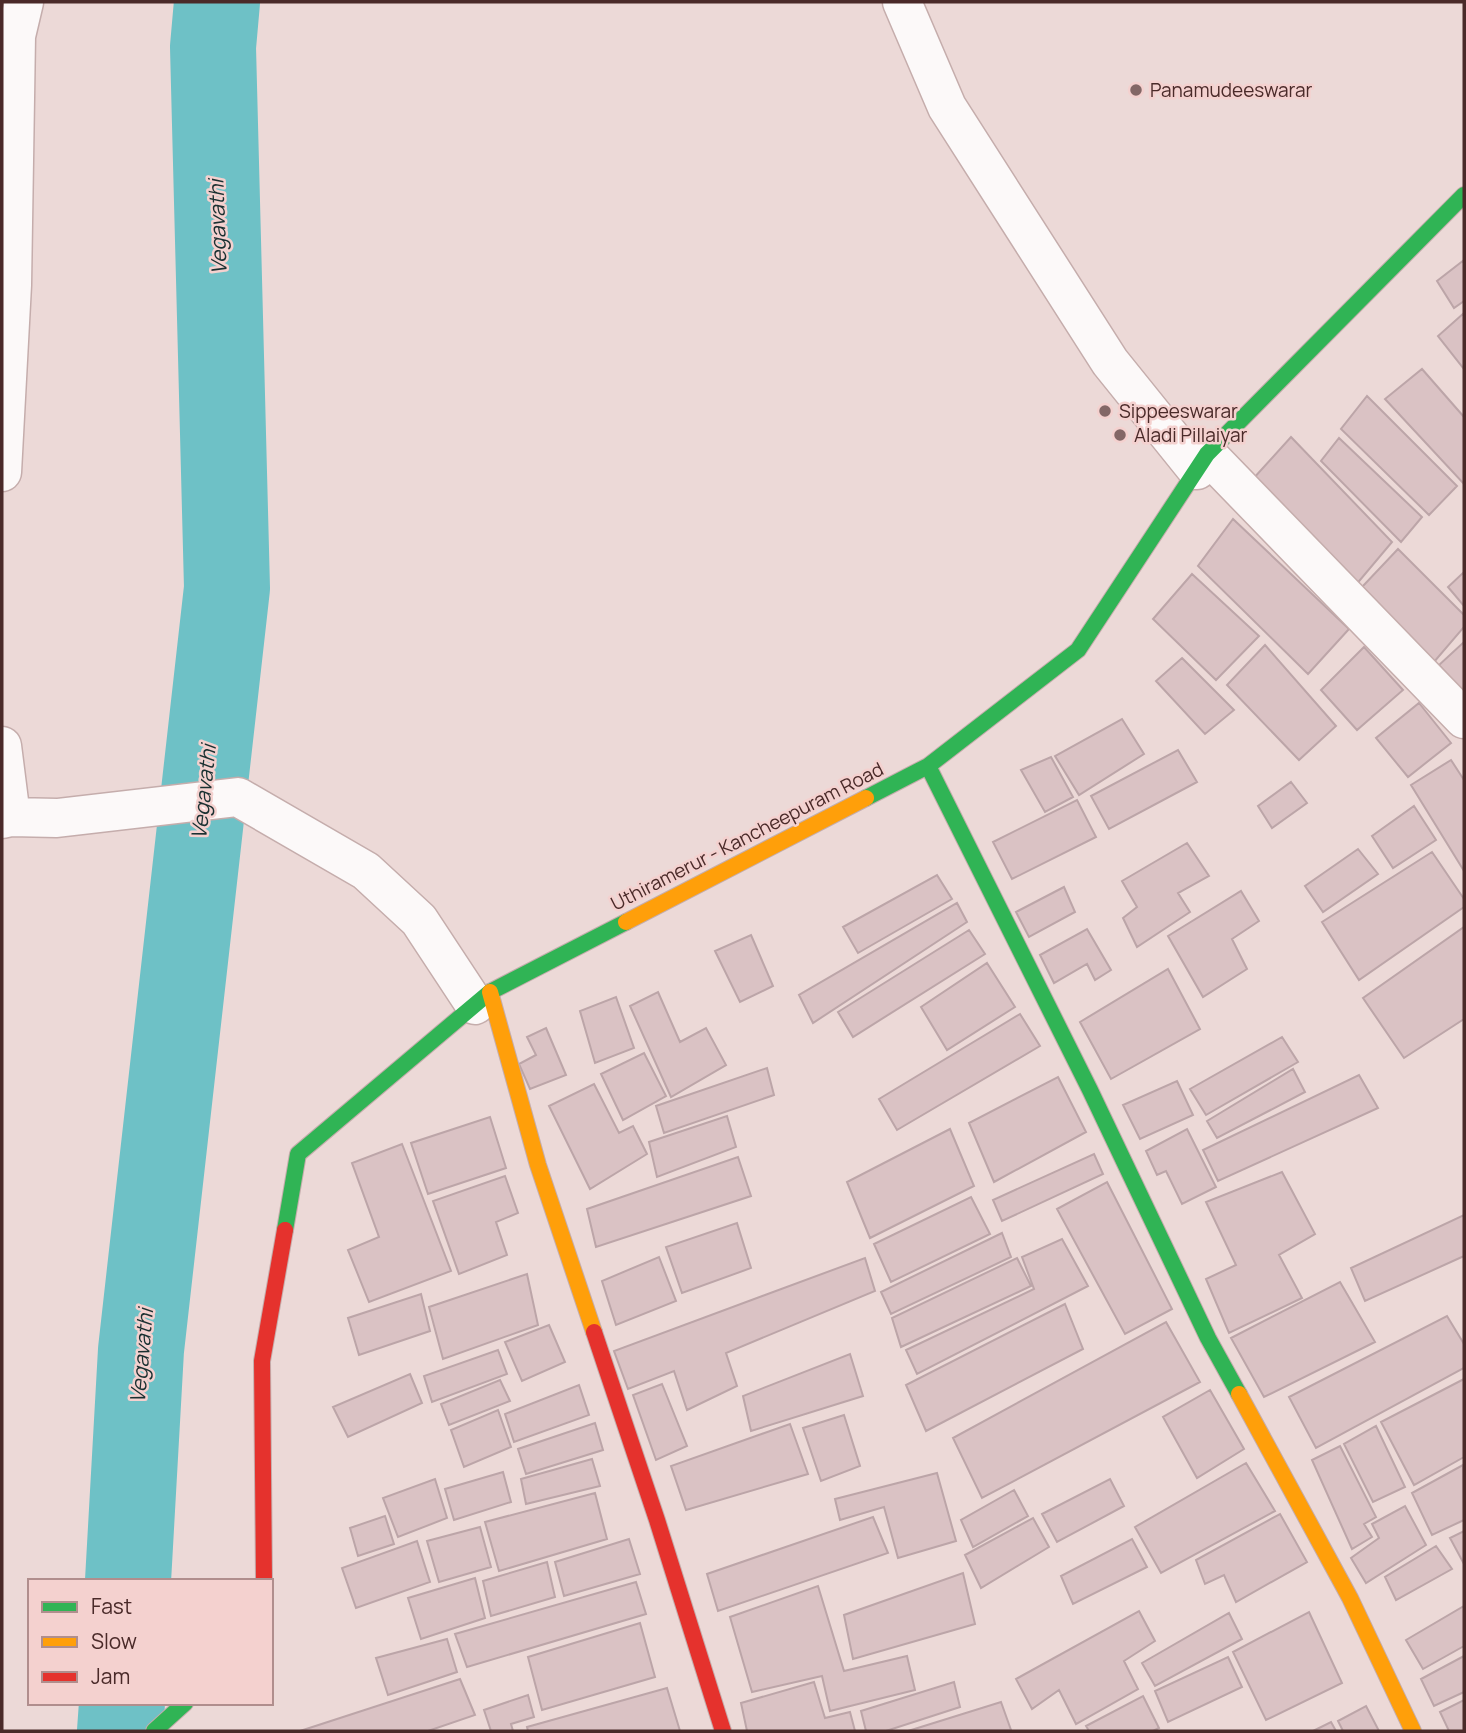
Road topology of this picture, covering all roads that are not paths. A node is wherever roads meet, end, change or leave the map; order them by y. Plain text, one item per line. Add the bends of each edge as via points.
1 (24, 2) edge
2 (902, 2) edge
3 (1464, 195) edge
4 (1202, 462) junction
5 (2, 472) edge
6 (1464, 719) edge
7 (2, 746) edge
8 (928, 766) junction
9 (7, 818) edge
10 (482, 998) junction
11 (264, 1579) edge
12 (183, 1705) edge
13 (154, 1731) edge
14 (723, 1731) edge
15 (1413, 1731) edge

1 - 5 street via 16,36 12,285
2 - 4 street via 947,107 1110,362
3 - 4 main road, Uthiramerur - Kancheepuram Road
4 - 6 street
4 - 8 main road, Uthiramerur - Kancheepuram Road via 1078,650
7 - 9 street
8 - 10 main road, Uthiramerur - Kancheepuram Road
8 - 15 main road via 1208,1338 1350,1598
9 - 10 street via 57,818 238,797 366,871 419,920
10 - 11 main road, Uthiramerur - Kancheepuram Road via 298,1154 262,1361
10 - 14 main road
12 - 13 main road

